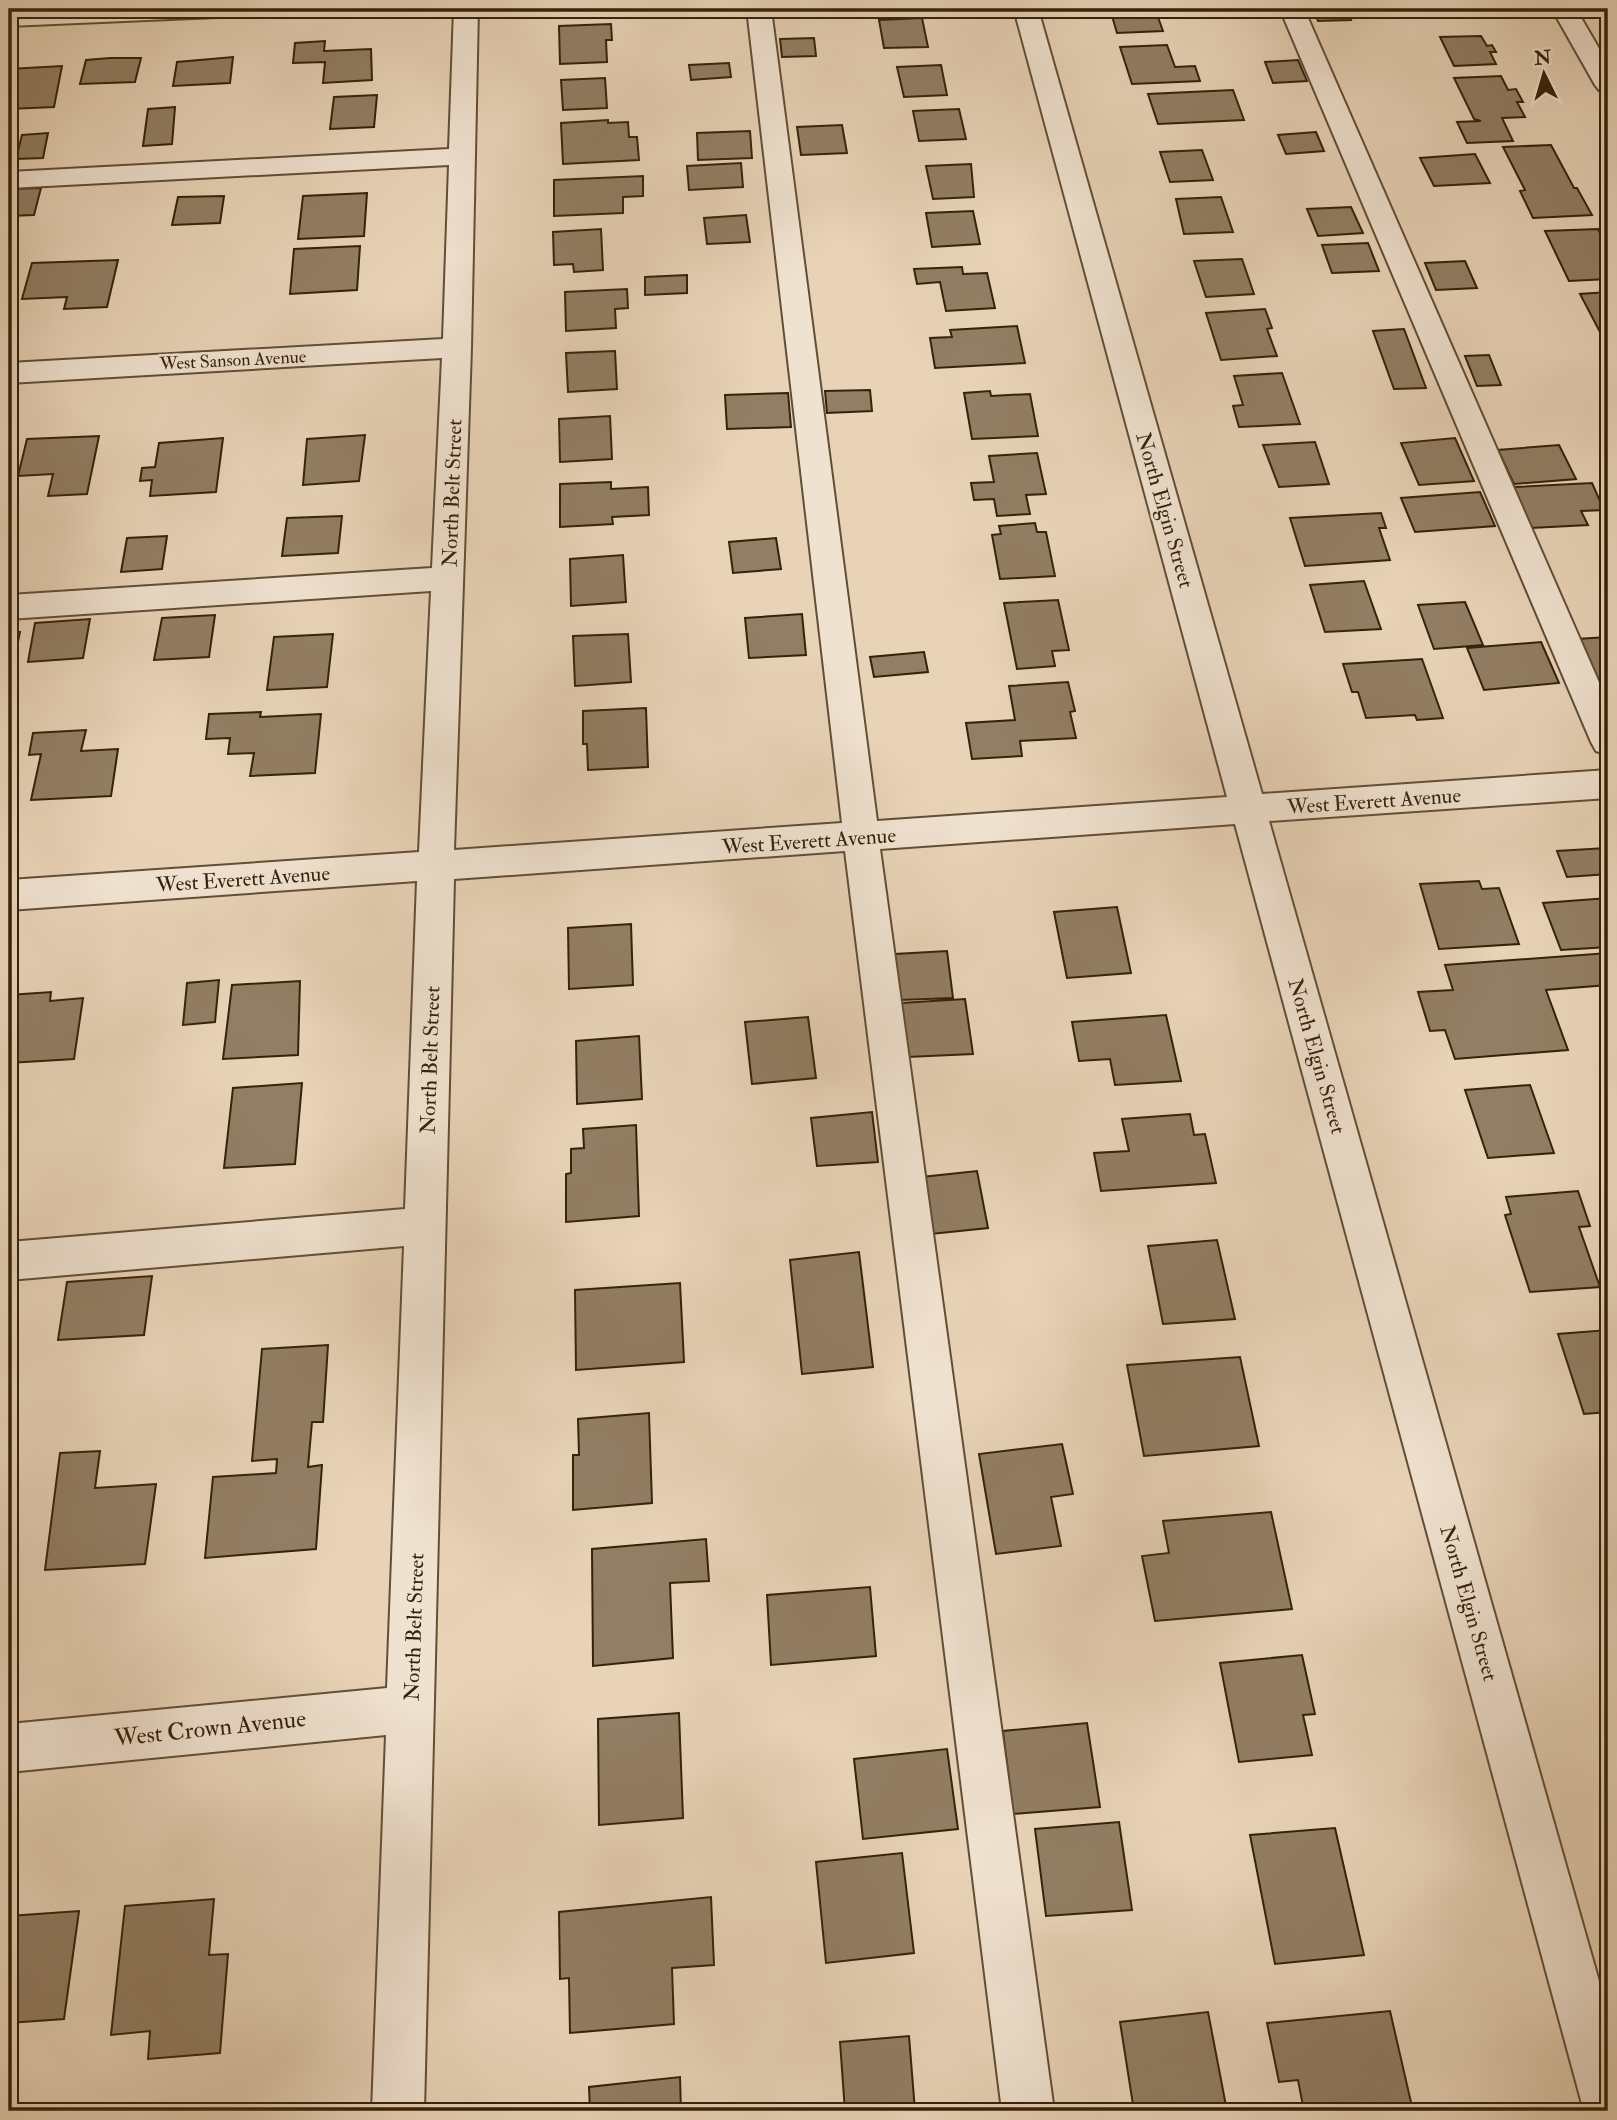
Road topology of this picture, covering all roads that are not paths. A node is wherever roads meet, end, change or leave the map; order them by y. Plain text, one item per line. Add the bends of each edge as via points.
1 (240, 9) edge
2 (467, 9) edge
3 (759, 9) edge
4 (1026, 9) edge
5 (1292, 9) edge
6 (1564, 9) edge
7 (9, 19) edge
8 (1608, 85) edge
9 (462, 156) junction
10 (9, 180) edge
11 (457, 348) junction
12 (9, 373) edge
13 (448, 578) junction
14 (9, 607) edge
15 (1608, 742) edge
16 (1608, 785) edge
17 (1249, 810) junction
18 (861, 837) junction
19 (436, 865) junction
20 (9, 895) edge
21 (425, 1226) junction
22 (9, 1261) edge
23 (412, 1709) junction
24 (9, 1748) edge
25 (1608, 2104) edge
26 (398, 2111) edge
27 (1028, 2111) edge

1 - 7 street
2 - 9 street, North Belt Street
3 - 18 street
4 - 17 street, North Elgin Street
5 - 15 street
6 - 8 street
9 - 10 street
9 - 11 street, North Belt Street
11 - 12 street, West Sanson Avenue
11 - 13 street, North Belt Street
13 - 14 street
13 - 19 street, North Belt Street
16 - 17 street, West Everett Avenue
17 - 18 street, West Everett Avenue
17 - 25 street, North Elgin Street
18 - 19 street, West Everett Avenue
18 - 27 street
19 - 20 street, West Everett Avenue
19 - 21 street, North Belt Street
21 - 22 street
21 - 23 street, North Belt Street
23 - 24 street, West Crown Avenue
23 - 26 street, North Belt Street

